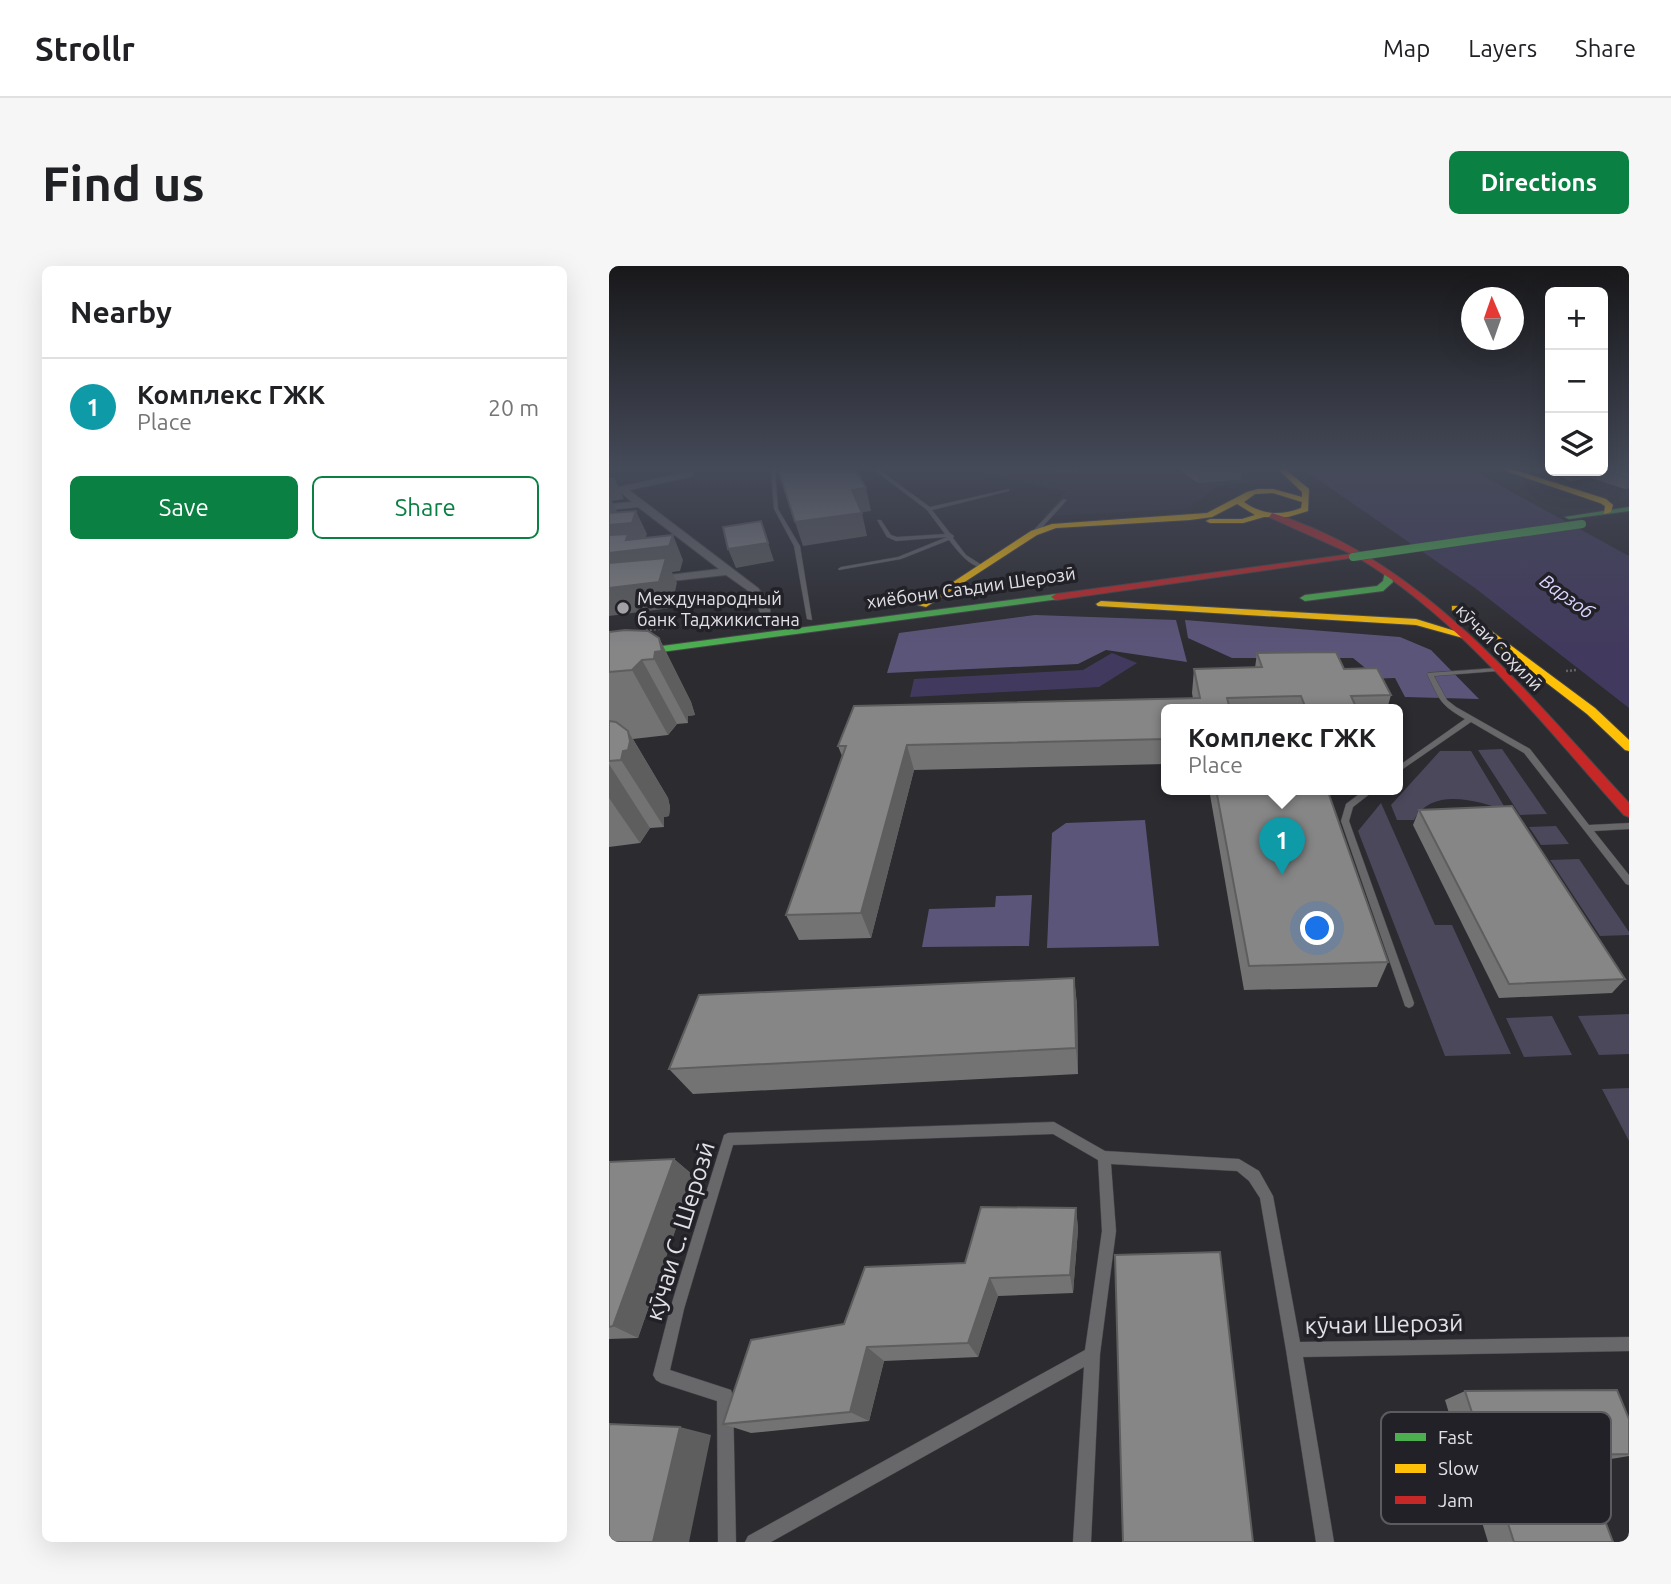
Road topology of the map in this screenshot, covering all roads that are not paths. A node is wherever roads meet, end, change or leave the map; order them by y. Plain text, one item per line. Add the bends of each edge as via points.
1 (1329, 528) edge
2 (669, 529) edge
3 (787, 529) edge
4 (884, 529) edge
5 (945, 529) edge
6 (1038, 529) edge
7 (1054, 529) edge
8 (1330, 529) edge
9 (1522, 529) edge
10 (1034, 533) junction
11 (951, 536) junction
12 (1347, 553) junction
13 (988, 564) junction
14 (841, 569) dead end
15 (728, 571) junction
16 (1210, 574) junction
17 (1388, 574) junction
18 (1002, 576) dead end
19 (1027, 583) dead end
20 (609, 585) edge
21 (1047, 586) junction
22 (1021, 599) junction
23 (923, 604) junction
24 (810, 619) junction
25 (767, 620) junction
26 (1462, 635) junction
27 (609, 645) edge
28 (609, 656) edge
29 (1496, 670) junction
30 (1591, 710) junction
31 (1536, 711) junction
32 (1470, 719) junction
33 (1629, 747) edge
34 (1403, 767) edge
35 (1606, 787) junction
36 (1364, 795) edge
37 (1629, 796) edge
38 (1629, 812) edge
39 (1629, 826) edge
40 (1587, 828) junction
41 (1629, 882) edge
42 (1409, 1003) dead end
43 (1104, 1157) junction
44 (1629, 1344) edge
45 (1293, 1350) junction
46 (1092, 1354) junction
47 (727, 1542) edge
48 (754, 1542) edge
49 (1082, 1542) edge
50 (1325, 1542) edge

1 - 17 main road, кӯчаи Соҳилӣ
2 - 15 street
3 - 24 lane via 797,546
4 - 11 lane via 896,539
5 - 11 lane
6 - 10 lane
7 - 10 main road
8 - 30 main road, кӯчаи Соҳилӣ via 1425,586
9 - 12 main road, хиёбони Саъдии Шерозӣ, bridge
10 - 13 main road
11 - 13 lane via 964,556
11 - 14 lane via 899,558
12 - 16 main road, хиёбони Саъдии Шерозӣ
12 - 21 main road, хиёбони Саъдии Шерозӣ
13 - 18 main road
13 - 23 main road
15 - 20 street
15 - 25 street via 763,601
16 - 17 main road via 1199,578 1195,590 1205,598 1229,602 1350,595 1386,586
16 - 22 main road, хиёбони Саъдии Шерозӣ
17 - 26 main road, кӯчаи Соҳилӣ
19 - 21 main road
21 - 23 main road, хиёбони Саъдии Шерозӣ
22 - 26 main road via 1416,622
22 - 28 main road, хиёбони Саъдии Шерозӣ
23 - 24 main road, хиёбони Саъдии Шерозӣ
24 - 25 main road, хиёбони Саъдии Шерозӣ
25 - 27 main road, хиёбони Саъдии Шерозӣ
26 - 29 main road, кӯчаи Соҳилӣ
29 - 31 main road, кӯчаи Соҳилӣ
29 - 32 lane via 1430,674 1444,701
30 - 31 main road via 1584,718 1557,720
30 - 33 main road, кӯчаи Соҳилӣ
31 - 35 main road, кӯчаи Соҳилӣ
32 - 34 lane
32 - 40 lane via 1527,751
35 - 37 main road
35 - 38 main road, кӯчаи Соҳилӣ
36 - 42 lane via 1349,806 1345,821
39 - 40 lane
40 - 41 lane
43 - 45 lane, кӯчаи Шерозӣ via 1239,1165 1254,1177 1266,1196
43 - 46 lane via 1109,1231
43 - 47 lane, кӯчаи С. Шерозӣ via 1054,1128 728,1139 661,1375 725,1396
44 - 45 lane, кӯчаи Шерозӣ
45 - 50 lane
46 - 48 lane
46 - 49 lane

